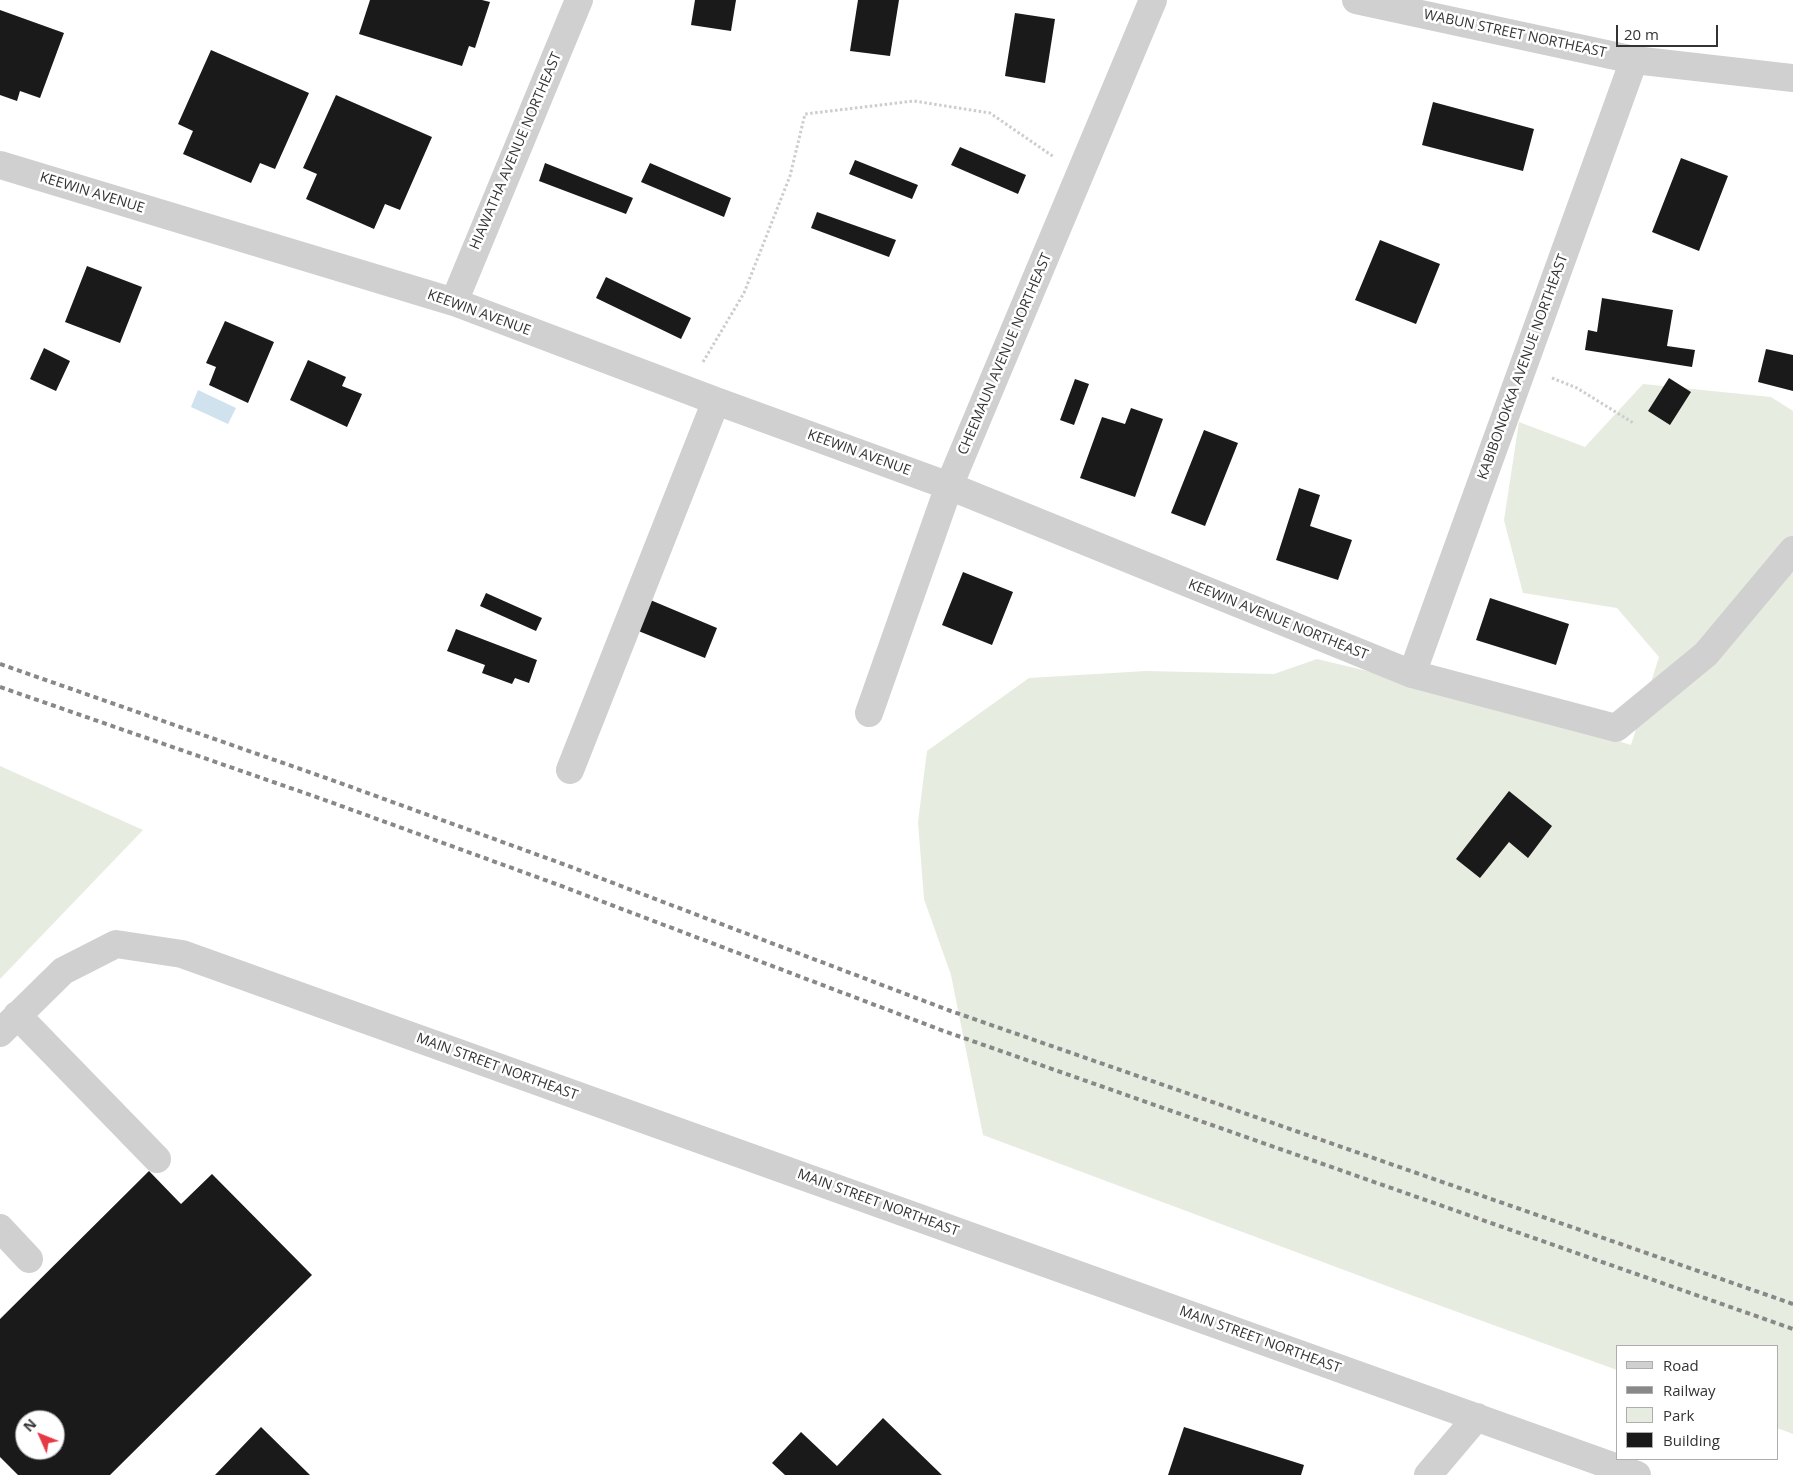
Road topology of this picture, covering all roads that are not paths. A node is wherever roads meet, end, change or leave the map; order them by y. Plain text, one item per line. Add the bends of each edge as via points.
1 (579, 0) edge
2 (1153, 0) edge
3 (1356, 0) edge
4 (1634, 60) junction
5 (1793, 78) edge
6 (0, 165) edge
7 (454, 302) junction
8 (716, 401) junction
9 (949, 486) junction
10 (1793, 550) edge
11 (1412, 674) junction
12 (869, 713) dead end
13 (570, 770) dead end
14 (9, 1024) edge
15 (158, 1159) dead end
16 (0, 1228) edge
17 (29, 1259) dead end
18 (1477, 1417) junction
19 (1428, 1475) edge
20 (1637, 1475) edge

1 - 7 street, HIAWATHA AVENUE NORTHEAST
2 - 9 street, CHEEMAUN AVENUE NORTHEAST
3 - 4 street, WABUN STREET NORTHEAST
4 - 5 street, WABUN STREET NORTHEAST
4 - 11 street, KABIBONOKKA AVENUE NORTHEAST
6 - 7 street, KEEWIN AVENUE
7 - 8 street, KEEWIN AVENUE
8 - 9 street, KEEWIN AVENUE
8 - 13 street
9 - 11 street, KEEWIN AVENUE NORTHEAST
9 - 12 street, CHEEMAUN AVENUE NORTHEAST
10 - 11 street, KEEWIN AVENUE NORTHEAST via 1706,654 1616,728
14 - 15 street
14 - 18 street, MAIN STREET NORTHEAST via 63,970 116,944 182,954
16 - 17 street
18 - 19 street
18 - 20 street, MAIN STREET NORTHEAST

